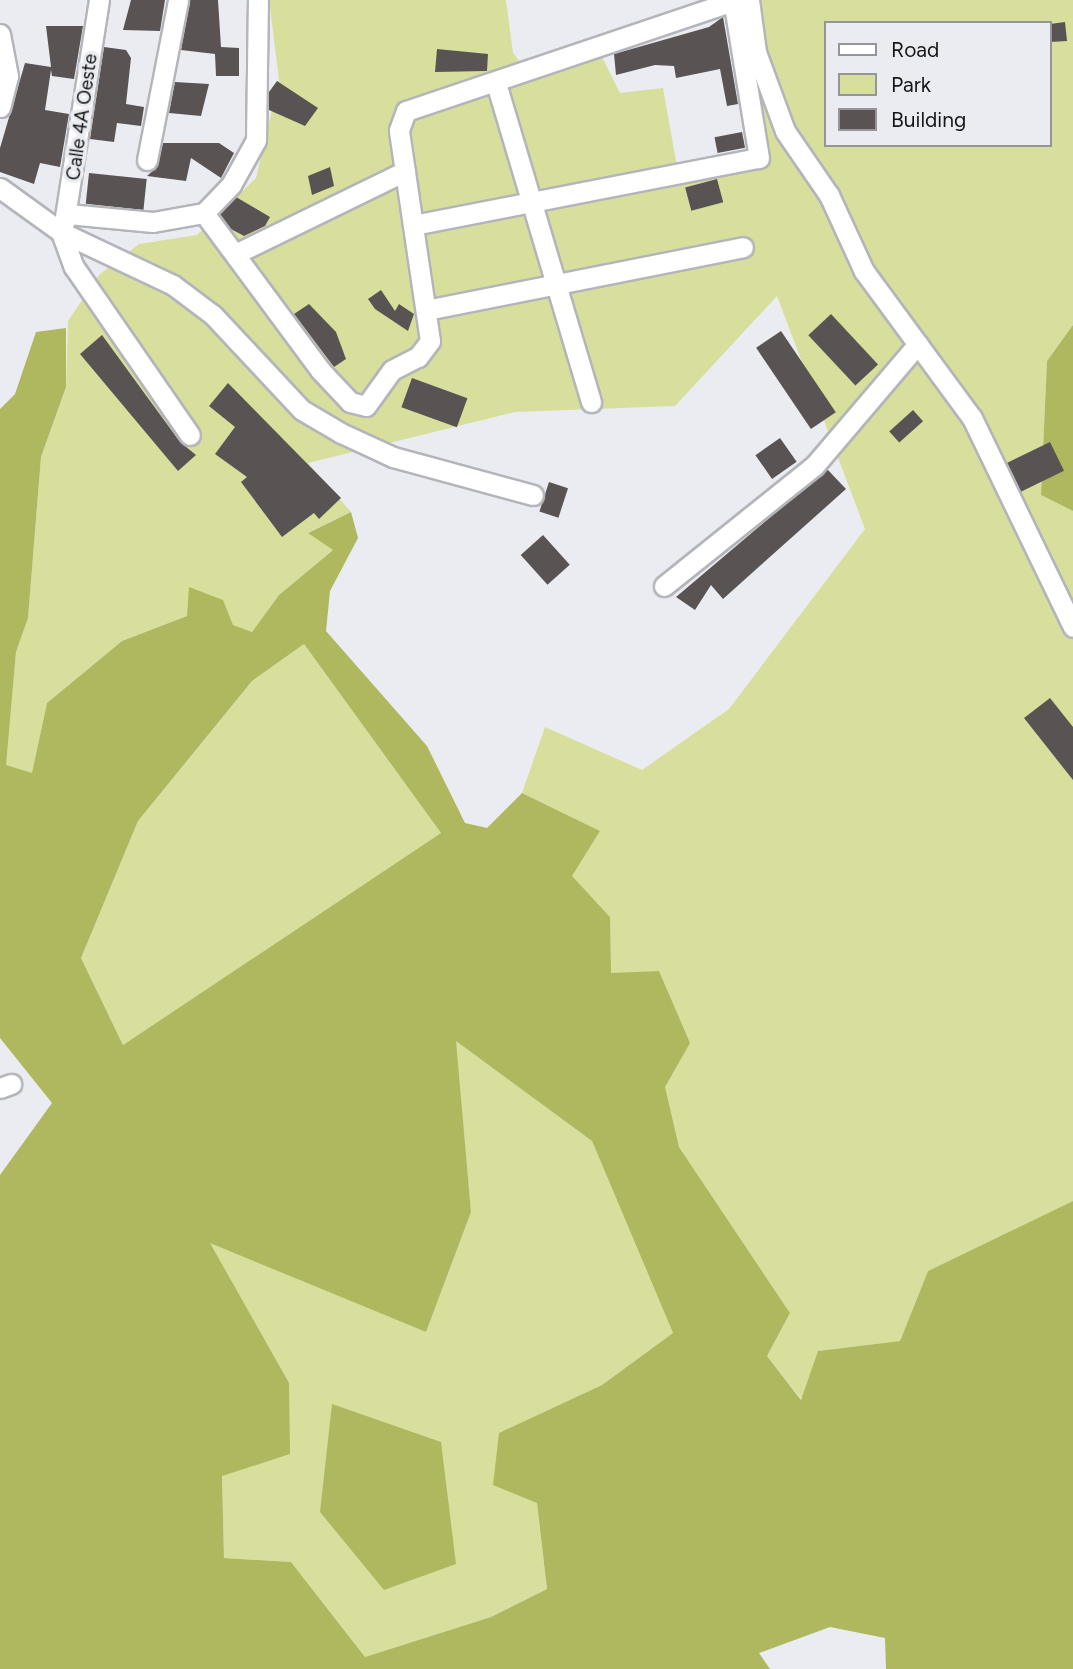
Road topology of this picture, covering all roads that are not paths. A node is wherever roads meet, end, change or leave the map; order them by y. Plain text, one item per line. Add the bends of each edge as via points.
1 (99, 0) edge
2 (178, 0) edge
3 (258, 0) edge
4 (733, 0) edge
5 (749, 0) edge
6 (0, 34) edge
7 (496, 83) junction
8 (0, 107) edge
9 (147, 160) dead end
10 (405, 171) junction
11 (0, 188) edge
12 (531, 202) junction
13 (204, 213) junction
14 (64, 223) junction
15 (413, 225) junction
16 (743, 247) dead end
17 (235, 254) junction
18 (556, 284) junction
19 (426, 310) junction
20 (918, 344) junction
21 (591, 402) dead end
22 (190, 435) dead end
23 (533, 495) dead end
24 (664, 586) dead end
25 (1073, 626) edge

1 - 14 street, Calle 4A Oeste
2 - 9 street
3 - 13 street via 256,140 230,185
4 - 7 street
4 - 12 street via 758,158
5 - 20 street via 756,51 785,131 829,195 864,271
6 - 8 street via 8,76
7 - 10 street via 406,111 399,130
7 - 12 street
10 - 15 street
10 - 17 street
11 - 14 street
12 - 15 street
12 - 18 street
13 - 14 street via 153,222
13 - 17 street
14 - 22 street via 74,267
14 - 23 street via 173,285 213,315 302,410 341,433 393,457
15 - 19 street
16 - 18 street
17 - 19 street via 320,370 357,406 366,405 392,370 427,351
18 - 19 street
18 - 21 street
20 - 24 street via 814,466
20 - 25 street via 1000,468

